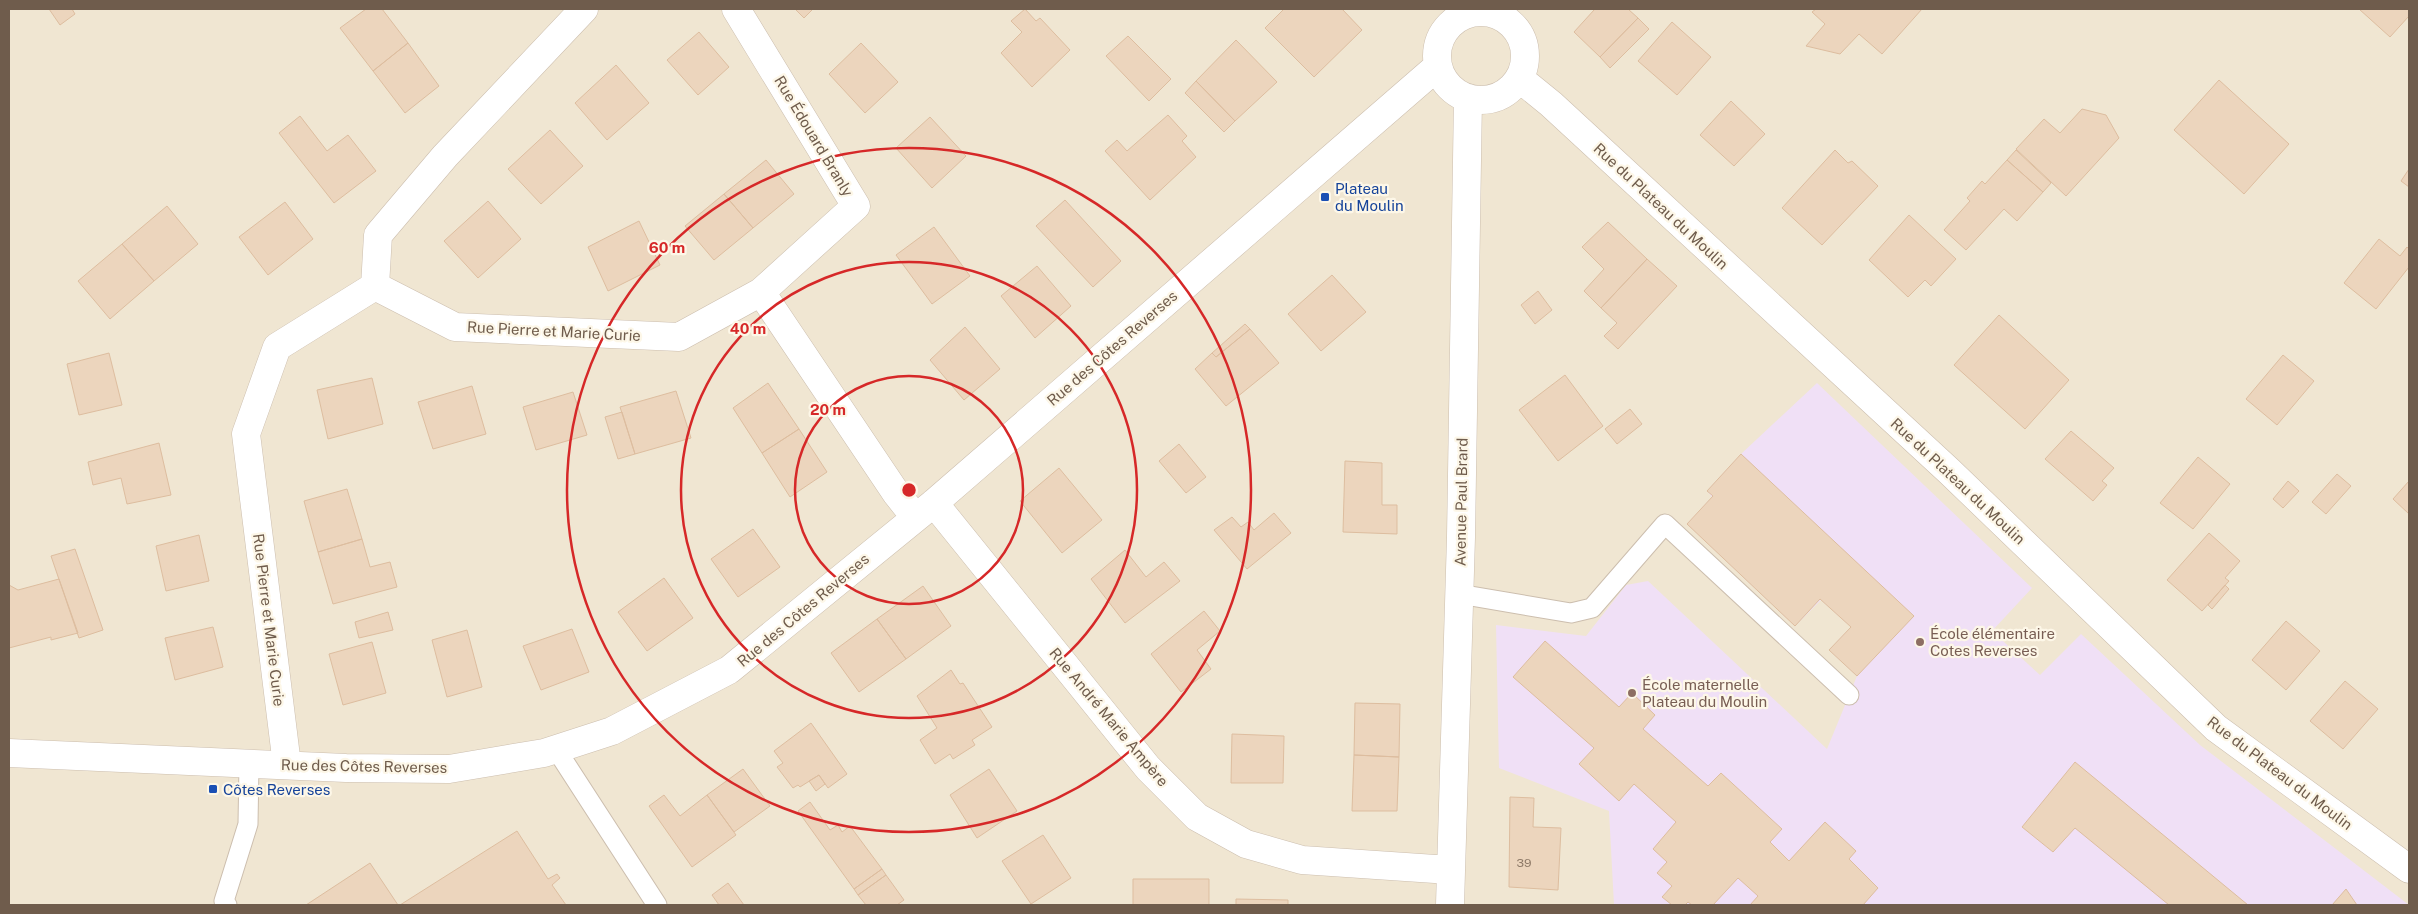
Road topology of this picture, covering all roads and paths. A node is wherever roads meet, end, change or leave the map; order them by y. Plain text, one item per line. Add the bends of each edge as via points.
1 (584, 9) edge
2 (736, 9) edge
3 (1456, 13) edge
4 (1514, 16) edge
5 (1438, 66) junction
6 (1519, 78) junction
7 (1468, 98) junction
8 (375, 286) junction
9 (761, 292) junction
10 (925, 510) junction
11 (1460, 594) junction
12 (1849, 695) dead end
13 (556, 749) junction
14 (9, 754) edge
15 (249, 764) junction
16 (287, 765) junction
17 (2409, 869) edge
18 (1450, 870) junction
19 (226, 905) edge
20 (657, 905) edge
21 (1450, 905) edge

1 - 8 street via 445,156 378,235
2 - 9 street, Rue Édouard Branly via 856,206
3 - 4 street via 1486,12
3 - 5 street via 1440,38 1436,52
4 - 6 street via 1525,49
5 - 7 street via 1454,91
5 - 10 street, Rue des Côtes Reverses
6 - 7 street via 1497,97
6 - 17 street, Rue du Plateau du Moulin via 1949,471 2216,728
7 - 11 street, Avenue Paul Brard
8 - 9 street, Rue Pierre et Marie Curie via 455,327 679,337
8 - 16 street, Rue Pierre et Marie Curie via 277,347 246,434
9 - 10 street via 896,493
10 - 13 street, Rue des Côtes Reverses via 729,670 612,731
10 - 18 street, Rue André Marie Ampère via 1148,768 1196,817 1246,844 1302,860
11 - 12 lane via 1571,614 1592,608 1665,524
11 - 18 street, Avenue Paul Brard
13 - 16 street, Rue des Côtes Reverses via 449,769
13 - 20 lane
14 - 15 street, Rue des Côtes Reverses
15 - 16 street, Rue des Côtes Reverses
15 - 19 lane via 248,824 224,900
18 - 21 street, Avenue Paul Brard

